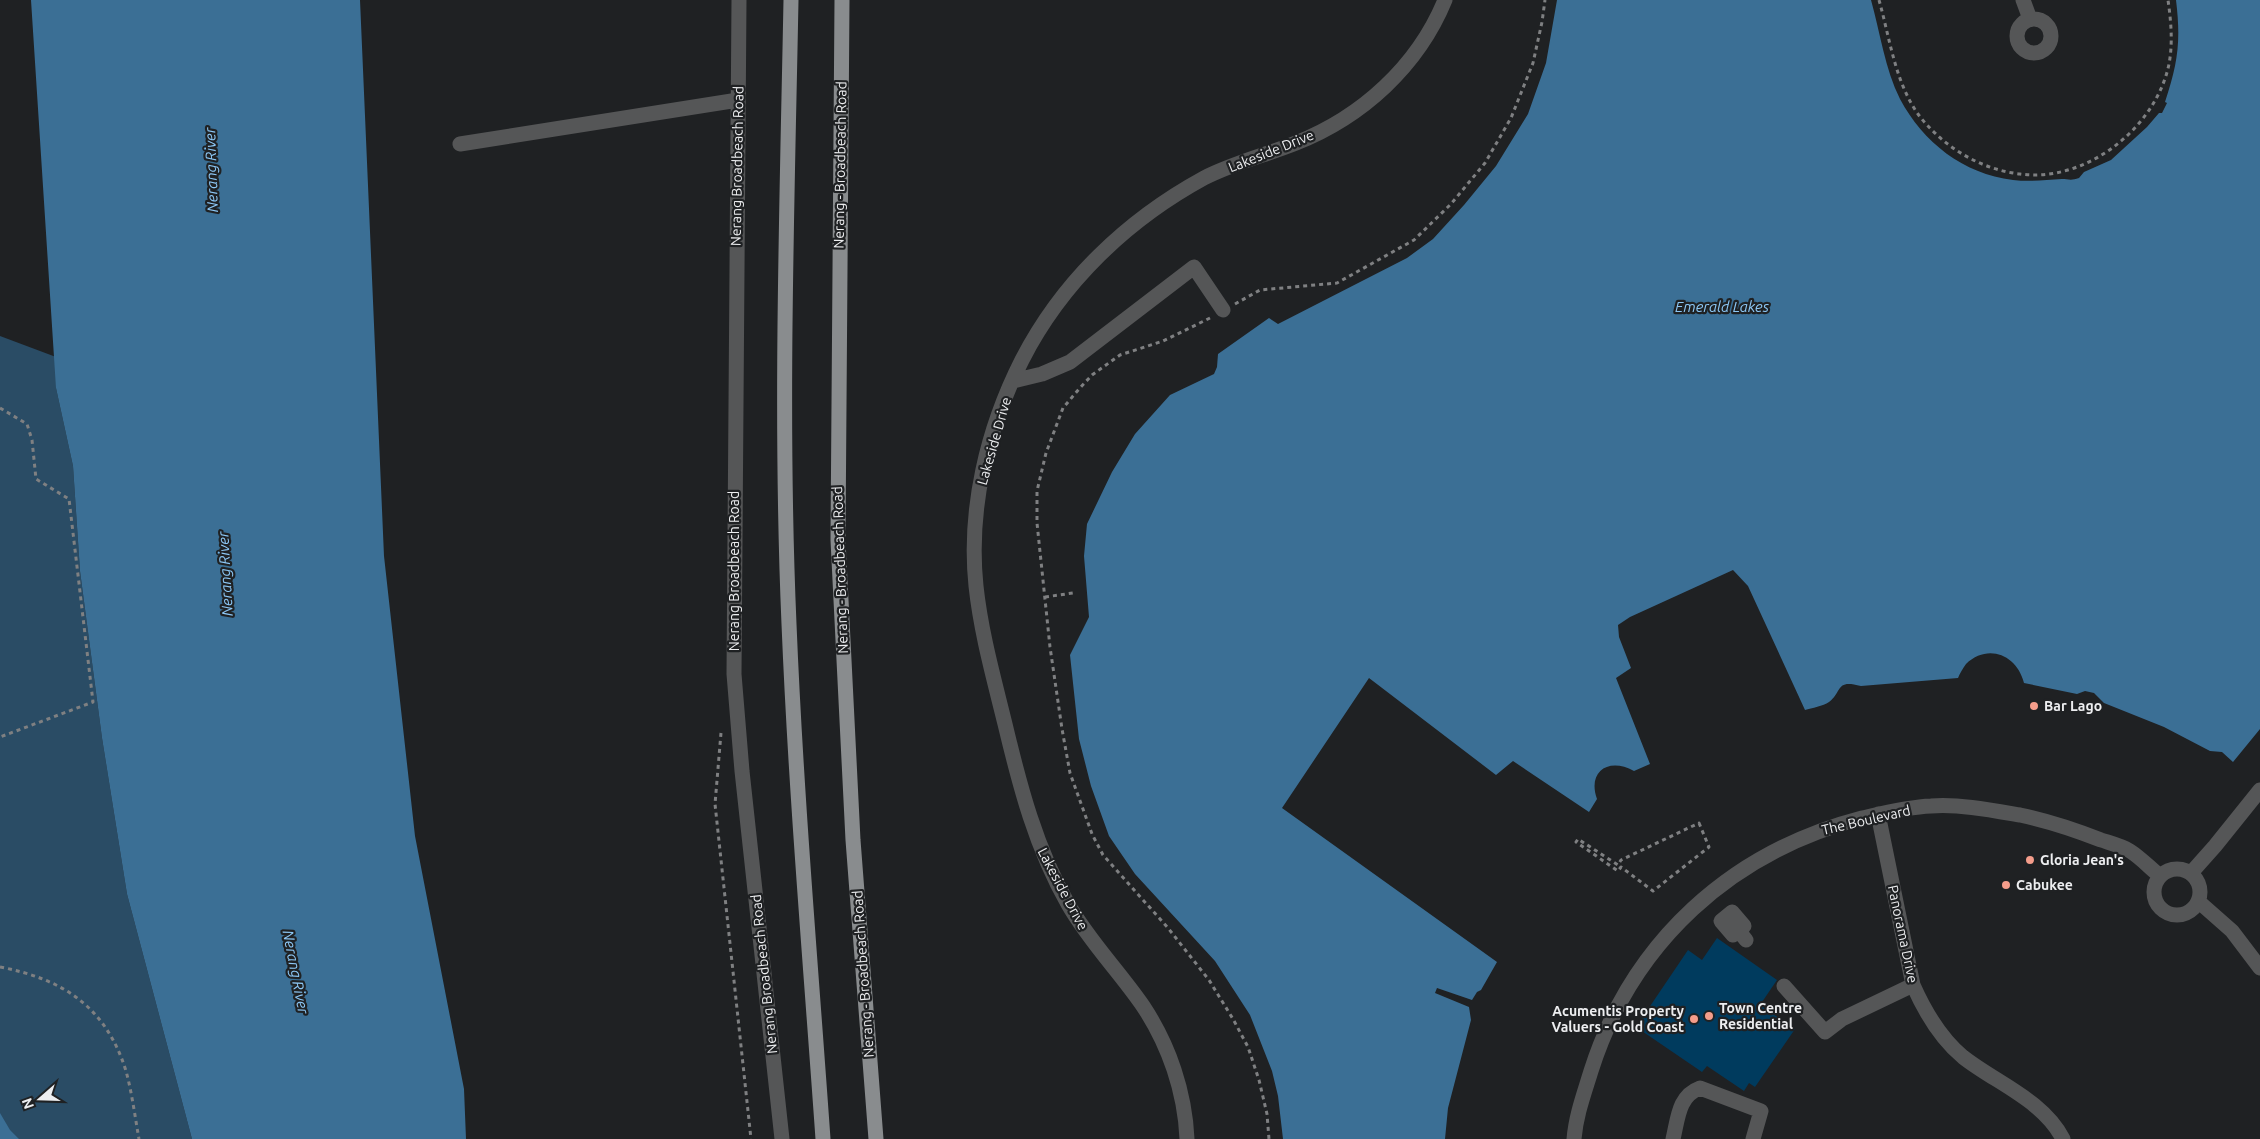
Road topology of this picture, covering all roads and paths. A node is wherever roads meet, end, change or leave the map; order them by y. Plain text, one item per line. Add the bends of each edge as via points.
1 (739, 0) edge
2 (791, 0) edge
3 (842, 0) edge
4 (1445, 0) edge
5 (1544, 0) edge
6 (1879, 0) edge
7 (2023, 0) edge
8 (2168, 0) edge
9 (2030, 20) dead end
10 (738, 100) junction
11 (460, 144) dead end
12 (1223, 310) junction
13 (1013, 380) junction
14 (0, 408) edge
15 (1073, 593) dead end
16 (1045, 597) junction
17 (0, 737) edge
18 (2260, 790) edge
19 (1878, 814) junction
20 (1702, 852) joint
21 (2190, 872) junction
22 (2160, 876) junction
23 (1709, 896) junction
24 (2198, 901) junction
25 (1742, 935) dead end
26 (0, 967) edge
27 (2260, 968) edge
28 (1913, 985) junction
29 (1784, 986) dead end
30 (139, 1139) edge
31 (782, 1139) edge
32 (823, 1139) edge
33 (876, 1139) edge
34 (1187, 1139) edge
35 (1269, 1139) edge
36 (1574, 1139) edge
37 (1673, 1139) edge
38 (1753, 1139) edge
39 (2063, 1139) edge

1 - 10 street, Nerang Broadbeach Road
2 - 32 main road via 786,365 789,623
3 - 33 main road, Nerang - Broadbeach Road via 838,540 852,820
4 - 13 street, Lakeside Drive via 1420,45 1398,74 1370,102 1335,125 1207,176 1125,230 1066,291 1037,333
5 - 12 path via 1533,63 1511,118 1485,163 1414,240 1337,283 1260,290
6 - 8 path via 1902,83 1910,102 1927,125 1960,153 1986,166 2022,175 2082,165 2108,153 2133,132 2162,87 2169,64 2172,36
7 - 9 street
10 - 11 street
10 - 31 street, Nerang Broadbeach Road via 734,674
12 - 13 street via 1194,267 1070,362 1042,374
12 - 16 path via 1163,341 1120,355 1092,375 1064,408 1046,453 1037,491
13 - 34 street, Lakeside Drive via 988,449 977,512 976,582 986,646 1013,760 1040,850 1087,935 1144,1008 1158,1032 1181,1093
14 - 17 path via 27,424 36,479 69,499 92,702
15 - 16 path
16 - 35 path via 1070,773 1092,834 1103,854 1209,980 1233,1019 1248,1047 1259,1080
18 - 21 street
19 - 22 street, The Boulevard via 1931,806 1990,810 2053,822 2130,850
19 - 23 street, The Boulevard via 1832,826 1790,842 1737,872
19 - 28 street, Panorama Drive
20 - 20 path via 1709,847 1699,823 1621,860 1618,865 1578,838 1576,842 1618,871 1621,867 1653,891
21 - 22 street via 2175,869
21 - 24 street via 2200,888
22 - 24 street via 2154,890 2155,897 2169,914 2189,912
23 - 25 street via 1727,916 1721,921 1733,935
23 - 36 street, The Boulevard via 1674,927 1646,960 1621,998 1599,1047 1576,1119
24 - 27 street via 2232,931
26 - 30 path via 54,982 77,997 93,1013 121,1058
28 - 29 street via 1842,1019 1825,1032
28 - 39 street, Panorama Drive via 1924,1010 1956,1050 2021,1094 2057,1127
37 - 38 street via 1682,1103 1690,1091 1700,1088 1762,1111

